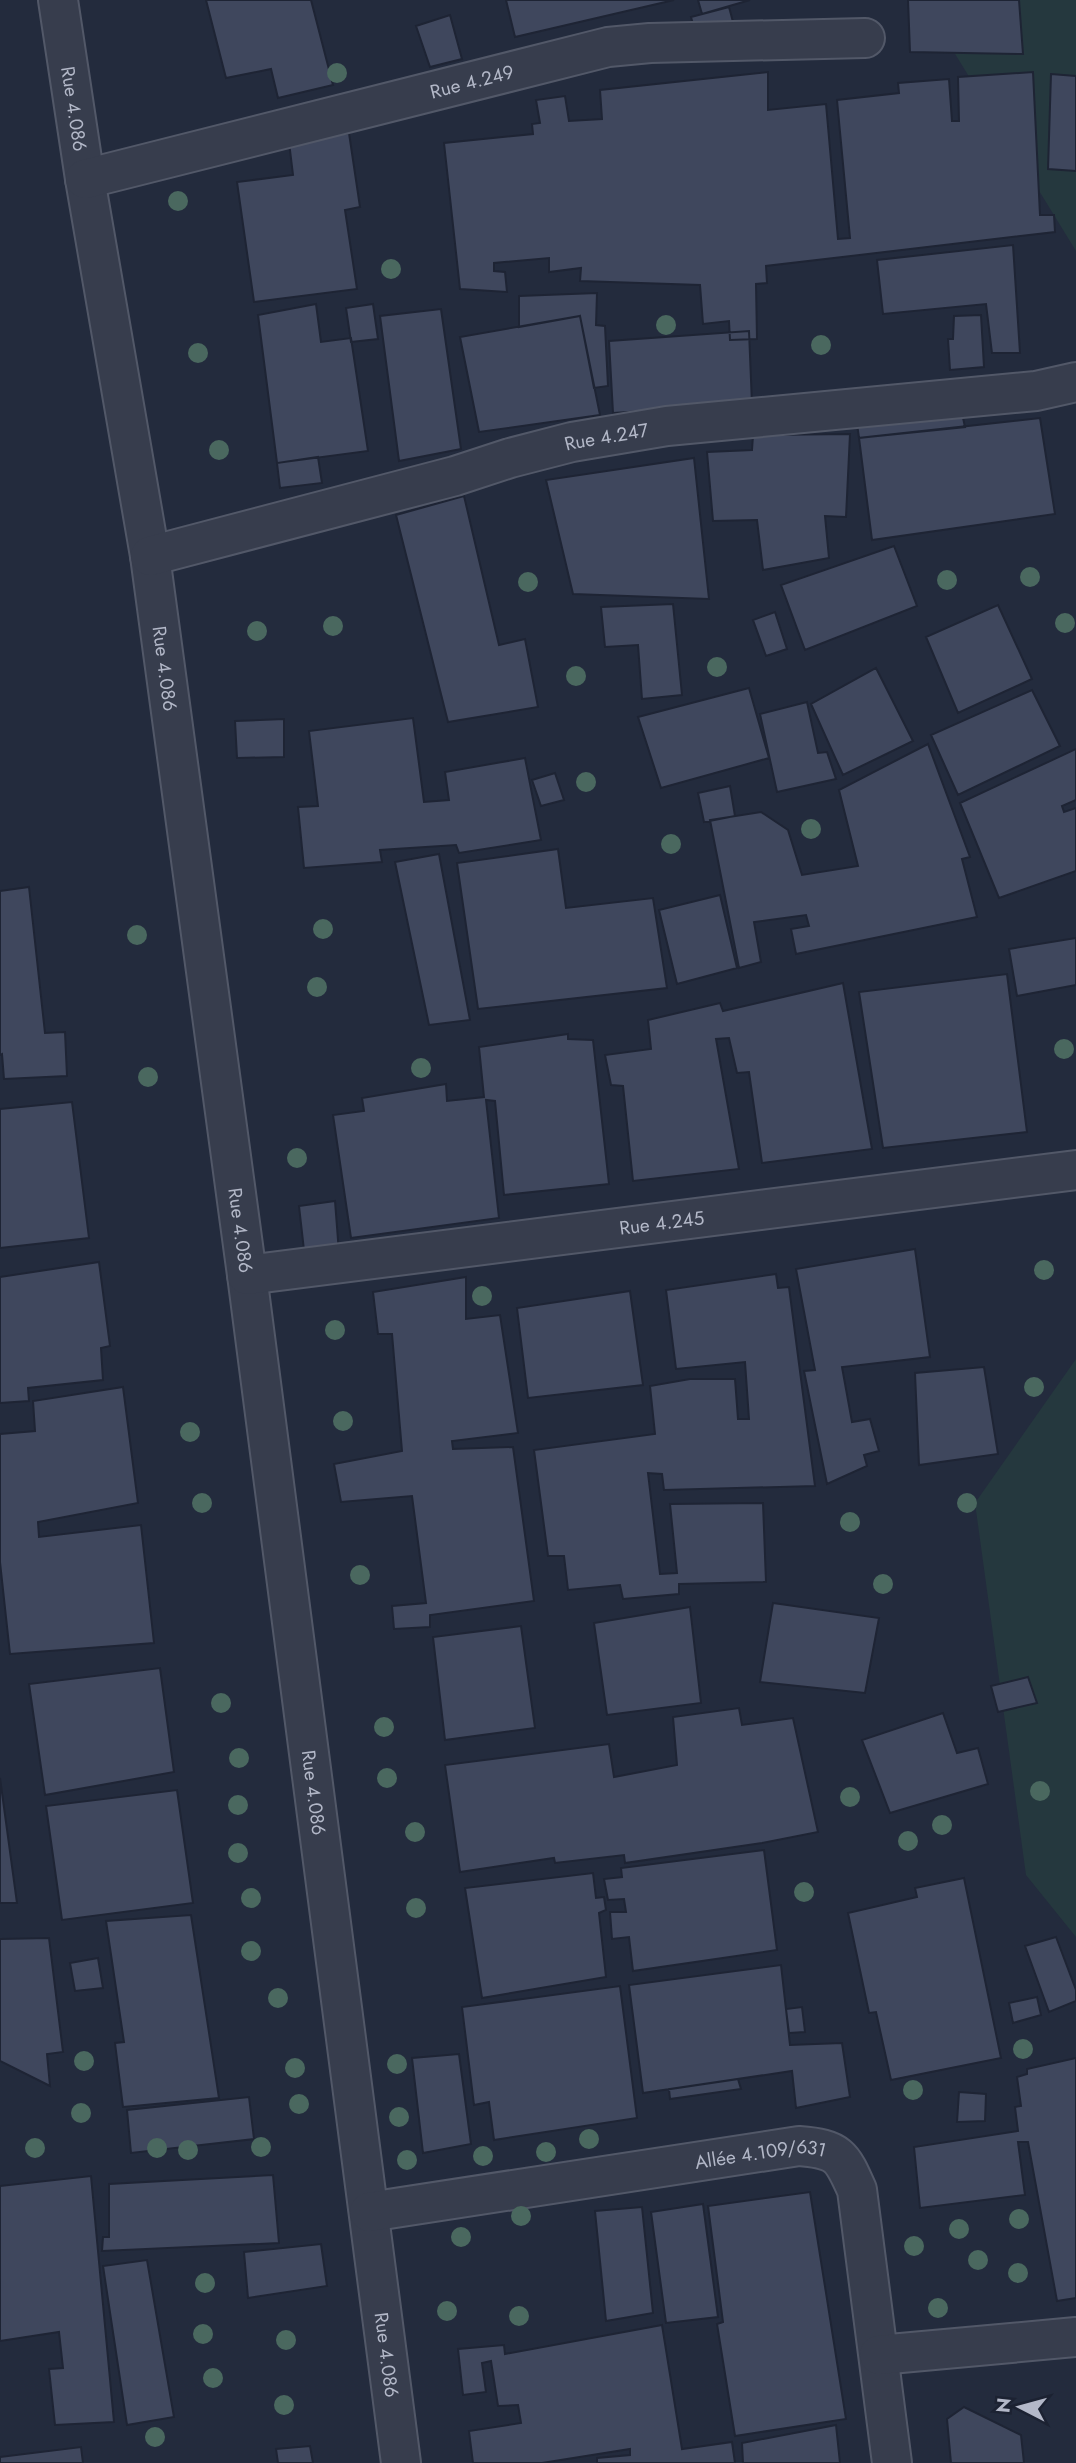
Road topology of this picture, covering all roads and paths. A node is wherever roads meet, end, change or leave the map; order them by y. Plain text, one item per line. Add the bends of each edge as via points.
1 (58, 0) edge
2 (865, 38) dead end
3 (85, 179) junction
4 (1076, 382) edge
5 (150, 556) junction
6 (1076, 1170) edge
7 (247, 1275) junction
8 (369, 2212) junction
9 (1076, 2337) edge
10 (879, 2355) junction
11 (401, 2463) edge
12 (892, 2463) edge

1 - 3 street, Rue 4.086
2 - 3 street, Rue 4.249 via 608,47
3 - 5 street, Rue 4.086
4 - 5 street, Rue 4.247 via 1036,391 667,426 572,442
5 - 7 street, Rue 4.086
6 - 7 street, Rue 4.245
7 - 8 street, Rue 4.086
8 - 10 street, Allée 4.109/631 via 799,2146 823,2148 844,2161 857,2190
8 - 11 street, Rue 4.086
9 - 10 street
10 - 12 street, Allée 4.109/631

